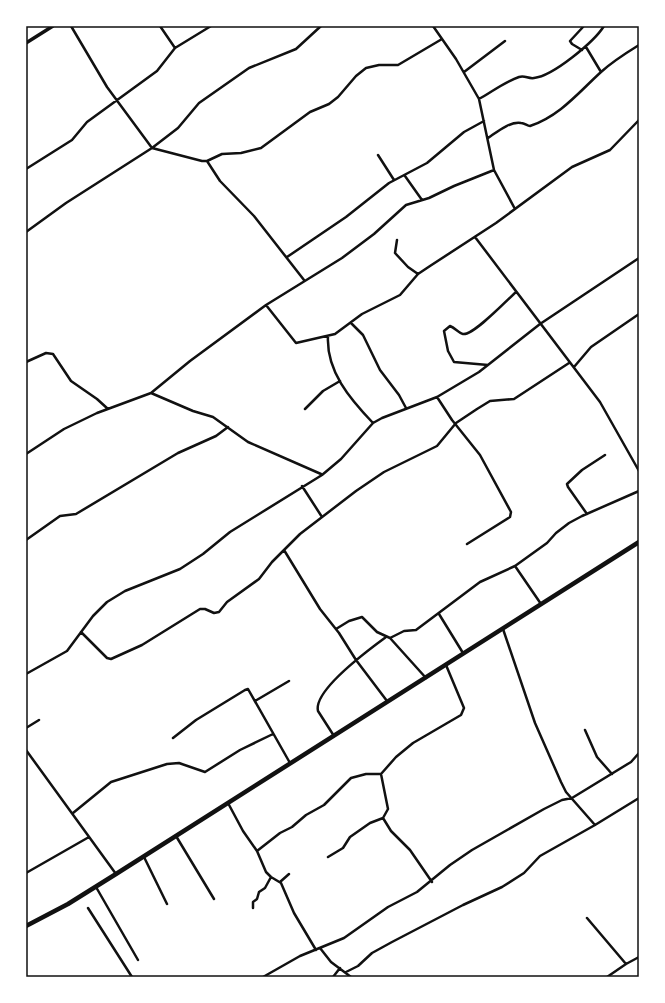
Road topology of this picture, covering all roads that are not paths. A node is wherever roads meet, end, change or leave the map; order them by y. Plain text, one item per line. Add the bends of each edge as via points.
1 (53, 26) edge
2 (71, 26) edge
3 (160, 26) edge
4 (211, 26) edge
5 (321, 26) edge
6 (433, 26) edge
7 (604, 26) edge
8 (583, 27) edge
9 (442, 39) junction
10 (505, 41) dead end
11 (26, 43) edge
12 (639, 44) edge
13 (586, 47) junction
14 (175, 48) junction
15 (582, 50) junction
16 (464, 72) junction
17 (601, 72) junction
18 (116, 99) junction
19 (479, 99) junction
20 (639, 120) edge
21 (484, 121) junction
22 (488, 138) junction
23 (152, 148) junction
24 (378, 155) dead end
25 (207, 160) junction
26 (26, 169) edge
27 (494, 170) junction
28 (405, 175) junction
29 (394, 180) junction
30 (422, 200) junction
31 (514, 209) junction
32 (26, 232) edge
33 (475, 237) junction
34 (397, 240) dead end
35 (287, 256) junction
36 (639, 258) edge
37 (418, 274) junction
38 (304, 280) junction
39 (516, 292) junction
40 (266, 305) junction
41 (639, 314) edge
42 (351, 323) junction
43 (540, 324) junction
44 (328, 336) junction
45 (26, 362) edge
46 (569, 363) junction
47 (488, 365) junction
48 (574, 367) junction
49 (340, 380) junction
50 (151, 393) junction
51 (437, 397) junction
52 (406, 408) junction
53 (305, 409) dead end
54 (108, 410) junction
55 (373, 423) junction
56 (456, 424) junction
57 (228, 427) junction
58 (26, 454) edge
59 (606, 455) dead end
60 (639, 470) edge
61 (322, 474) junction
62 (302, 486) junction
63 (639, 491) edge
64 (588, 514) junction
65 (322, 517) junction
66 (26, 540) edge
67 (639, 542) edge
68 (467, 544) dead end
69 (284, 550) junction
70 (515, 566) junction
71 (541, 604) junction
72 (439, 614) junction
73 (503, 628) junction
74 (336, 629) junction
75 (81, 632) junction
76 (386, 637) junction
77 (390, 638) junction
78 (463, 654) junction
79 (356, 660) junction
80 (446, 665) junction
81 (26, 674) edge
82 (426, 678) junction
83 (289, 681) dead end
84 (255, 701) junction
85 (387, 702) junction
86 (39, 720) dead end
87 (26, 728) edge
88 (585, 730) dead end
89 (273, 734) junction
90 (334, 736) junction
91 (173, 738) dead end
92 (26, 750) edge
93 (639, 753) edge
94 (290, 763) junction
95 (381, 774) junction
96 (612, 774) junction
97 (572, 798) junction
98 (639, 798) edge
99 (228, 803) junction
100 (72, 813) junction
101 (383, 818) junction
102 (595, 825) junction
103 (176, 836) junction
104 (89, 837) junction
105 (257, 851) junction
106 (144, 857) junction
107 (328, 857) dead end
108 (26, 873) edge
109 (116, 874) junction
110 (289, 874) dead end
111 (271, 877) junction
112 (280, 882) junction
113 (432, 882) junction
114 (96, 887) junction
115 (214, 899) dead end
116 (167, 904) dead end
117 (88, 908) dead end
118 (253, 908) dead end
119 (587, 918) dead end
120 (26, 926) edge
121 (320, 948) junction
122 (316, 950) junction
123 (639, 957) edge
124 (138, 960) dead end
125 (626, 964) junction
126 (340, 968) junction
127 (346, 972) junction
128 (132, 977) edge
129 (263, 977) edge
130 (333, 977) edge
131 (351, 977) edge
132 (607, 977) edge

1 - 11 street
2 - 18 street
3 - 14 street
4 - 14 street
5 - 23 street via 302,45 249,68 200,103 178,128
6 - 9 street
7 - 13 street
8 - 15 street via 570,41
9 - 16 street
9 - 25 street via 398,65 366,68 329,104 310,112 262,148 224,154
10 - 16 street
12 - 17 street
13 - 15 street
13 - 17 street
14 - 18 street via 157,71
15 - 19 street via 550,71 535,78 520,76
16 - 19 street
17 - 22 street via 556,114 530,126 512,124
18 - 23 street
18 - 26 street via 87,122 72,140
19 - 21 street
20 - 31 street via 610,150 572,167
21 - 22 street
21 - 28 street via 464,132 427,163
22 - 27 street
23 - 25 street via 196,160
23 - 32 street
24 - 29 street
25 - 35 street via 220,181 254,216
27 - 30 street
27 - 31 street
28 - 29 street
28 - 30 street
29 - 35 street via 346,217
30 - 38 street via 406,205 342,258
31 - 33 street
33 - 37 street
33 - 39 street
34 - 37 street via 395,253
35 - 38 street
36 - 43 street
37 - 42 street via 402,294 362,314
38 - 40 street
39 - 43 street
39 - 47 street via 470,333 462,334 450,326 444,331 448,350 454,362
40 - 44 street via 296,343
40 - 50 street
41 - 48 street via 591,347
42 - 44 street
42 - 52 street via 363,335 380,370
43 - 46 street
43 - 47 street
44 - 49 street via 332,368
45 - 54 street via 46,353 53,354 71,381
46 - 48 street
46 - 56 street via 517,398 490,401
47 - 51 street
48 - 60 street via 600,402
49 - 53 street
49 - 55 street
50 - 54 street
50 - 57 street via 213,417
51 - 52 street
51 - 56 street
52 - 55 street
54 - 58 street via 64,429
55 - 61 street via 341,458
56 - 65 street via 437,446 384,472
56 - 68 street via 480,455 511,514 506,520
57 - 61 street via 248,442
57 - 66 street via 216,436 178,453 76,514 60,516
59 - 64 street via 582,470 567,484
61 - 62 street
62 - 65 street
62 - 75 street via 230,532 180,569 125,591 107,602
63 - 64 street
64 - 70 street via 569,523
65 - 69 street
67 - 71 main road
69 - 74 street
69 - 75 street via 259,579 227,602 219,612 200,609 142,645 111,658
70 - 71 street
70 - 72 street via 480,582
71 - 73 main road
72 - 77 street via 416,630 404,631
72 - 78 street
73 - 78 main road
73 - 97 street via 536,723 561,782
74 - 76 street via 349,620 362,617
74 - 79 street
75 - 81 street via 63,654
76 - 77 street
76 - 79 street
77 - 82 street
78 - 80 main road
79 - 85 street
79 - 90 street via 332,682 318,706 318,711
80 - 82 main road
80 - 95 street via 464,708 463,712 454,720 413,743
82 - 85 main road
83 - 84 street
84 - 89 street
84 - 91 street via 248,689 245,690 196,720
85 - 90 main road
86 - 87 street
88 - 96 street via 597,757
89 - 94 street
89 - 100 street via 240,750 205,772 179,764 168,764 111,782
90 - 94 main road
92 - 100 street
93 - 96 street via 631,762
94 - 99 main road
95 - 101 street via 388,802 387,814
95 - 105 street via 351,778 320,808 306,815
96 - 97 street
97 - 102 street
97 - 113 street via 544,809 472,850 450,865
98 - 102 street
99 - 103 main road
99 - 105 street
100 - 104 street
101 - 107 street via 370,823 350,837 343,848
101 - 113 street
102 - 127 street via 540,856 524,873 502,887 392,942
103 - 106 main road
103 - 115 street
104 - 108 street
104 - 109 street
105 - 111 street
106 - 109 main road
106 - 116 street
109 - 114 main road
110 - 112 street
111 - 112 street
111 - 118 street via 253,902
112 - 122 street via 294,913
113 - 121 street via 388,907 344,938
114 - 120 main road
114 - 124 street
117 - 128 street
119 - 125 street
121 - 122 street
121 - 126 street via 331,962
122 - 129 street
123 - 125 street
125 - 132 street
126 - 127 street
126 - 130 street
127 - 131 street

